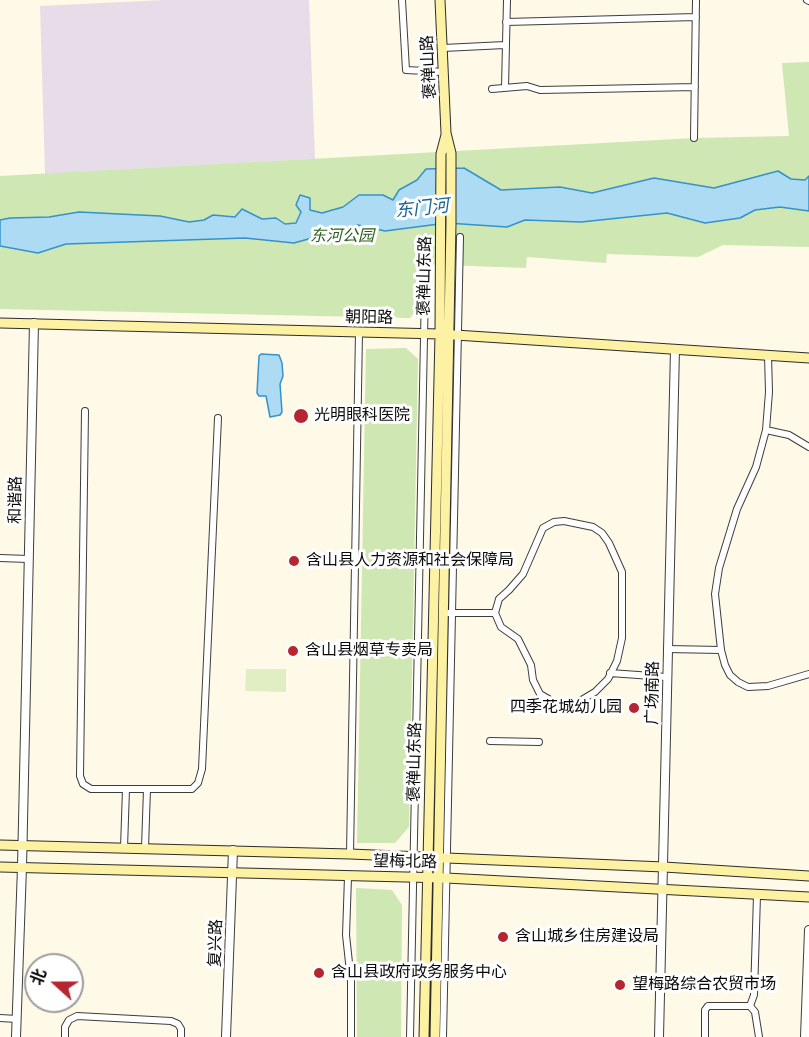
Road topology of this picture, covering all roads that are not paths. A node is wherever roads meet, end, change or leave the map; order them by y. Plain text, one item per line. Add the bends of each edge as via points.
1 (402, 0) edge
2 (440, 0) edge
3 (507, 0) edge
4 (696, 0) edge
5 (696, 17) junction
6 (506, 22) junction
7 (506, 45) junction
8 (443, 48) junction
9 (444, 72) junction
10 (695, 87) junction
11 (505, 88) junction
12 (492, 89) dead end
13 (447, 133) joint
14 (694, 138) dead end
15 (460, 237) dead end
16 (426, 238) dead end
17 (0, 323) edge
18 (34, 324) junction
19 (359, 333) junction
20 (424, 334) junction
21 (448, 335) junction
22 (675, 349) junction
23 (768, 355) junction
24 (809, 358) edge
25 (85, 411) dead end
26 (218, 418) dead end
27 (766, 430) junction
28 (809, 447) edge
29 (0, 558) edge
30 (28, 559) junction
31 (443, 612) junction
32 (495, 614) junction
33 (667, 649) junction
34 (721, 650) junction
35 (610, 673) junction
36 (809, 674) edge
37 (666, 677) junction
38 (490, 741) dead end
39 (539, 742) dead end
40 (126, 789) junction
41 (147, 789) junction
42 (0, 845) edge
43 (23, 846) junction
44 (124, 848) junction
45 (145, 848) junction
46 (233, 850) junction
47 (350, 854) junction
48 (413, 856) junction
49 (438, 858) junction
50 (0, 867) edge
51 (22, 867) junction
52 (664, 867) junction
53 (232, 872) junction
54 (348, 876) junction
55 (809, 876) edge
56 (413, 877) junction
57 (437, 877) junction
58 (663, 889) junction
59 (757, 896) junction
60 (809, 897) edge
61 (809, 930) edge
62 (750, 1006) junction
63 (0, 1018) edge
64 (17, 1019) junction
65 (16, 1037) edge
66 (65, 1037) edge
67 (181, 1037) edge
68 (226, 1037) edge
69 (351, 1037) edge
70 (410, 1037) edge
71 (424, 1037) edge
72 (435, 1037) edge
73 (443, 1037) edge
74 (659, 1037) edge
75 (705, 1037) edge
76 (759, 1037) edge
77 (805, 1037) edge

1 - 9 street via 406,70
2 - 8 main road, 褒禅山路
3 - 6 street
4 - 5 street
5 - 6 street
5 - 10 street
6 - 7 street
7 - 8 street
7 - 11 street
8 - 9 main road, 褒禅山路
9 - 13 main road, 褒禅山路
10 - 11 street
10 - 14 street
11 - 12 street
13 - 21 main road, 褒禅山东路
15 - 21 street
16 - 20 street
17 - 18 main road, 朝阳路
18 - 19 main road, 朝阳路
18 - 30 street, 和谐路
19 - 20 main road, 朝阳路
19 - 47 street
20 - 21 main road, 朝阳路
20 - 48 street
21 - 22 main road, 朝阳路
21 - 31 main road, 褒禅山东路
21 - 31 street
22 - 23 main road, 朝阳路
22 - 33 street, 广场南路
23 - 24 main road, 朝阳路
23 - 27 street
25 - 40 street via 80,776 91,789
26 - 41 street via 202,769 192,789
27 - 28 street via 789,435
27 - 34 street via 718,568 715,594
29 - 30 street
30 - 43 street, 和谐路
31 - 32 street
31 - 49 main road, 褒禅山东路
32 - 35 street via 501,627 518,639 540,694 552,701 575,704 595,692
32 - 35 street via 499,599 522,574 543,528 564,521 593,526 609,543 622,572 622,638
33 - 34 street
33 - 37 street, 广场南路
34 - 36 street via 730,675 748,687 768,687
35 - 37 street
37 - 52 street, 广场南路
38 - 39 street
40 - 41 street
40 - 44 street
41 - 45 street
42 - 43 main road, 望梅北路
43 - 44 main road, 望梅北路
43 - 51 street, 和谐路
44 - 45 main road, 望梅北路
45 - 46 main road, 望梅北路
46 - 47 main road, 望梅北路
46 - 53 street, 复兴路
47 - 48 main road, 望梅北路
48 - 49 main road, 望梅北路
48 - 56 street
49 - 52 main road, 望梅北路
49 - 57 main road, 褒禅山东路
50 - 51 main road, 望梅北路
51 - 53 main road, 望梅北路
51 - 64 street, 和谐路
52 - 55 main road, 望梅北路
52 - 58 street, 广场南路
53 - 54 main road, 望梅北路
53 - 68 street, 复兴路
54 - 56 main road, 望梅北路
54 - 69 street via 346,935
56 - 57 main road, 望梅北路
56 - 70 street
57 - 58 main road, 望梅北路
57 - 71 main road, 褒禅山东路
57 - 72 main road, 褒禅山东路
57 - 73 street
58 - 59 main road, 望梅北路
58 - 74 street, 广场南路
59 - 60 main road, 望梅北路
59 - 62 street via 754,995
61 - 77 street
62 - 75 street via 708,1006
62 - 76 street via 755,1012
63 - 64 street
64 - 65 street, 和谐路
66 - 67 street via 69,1020 77,1016 171,1021 178,1024

